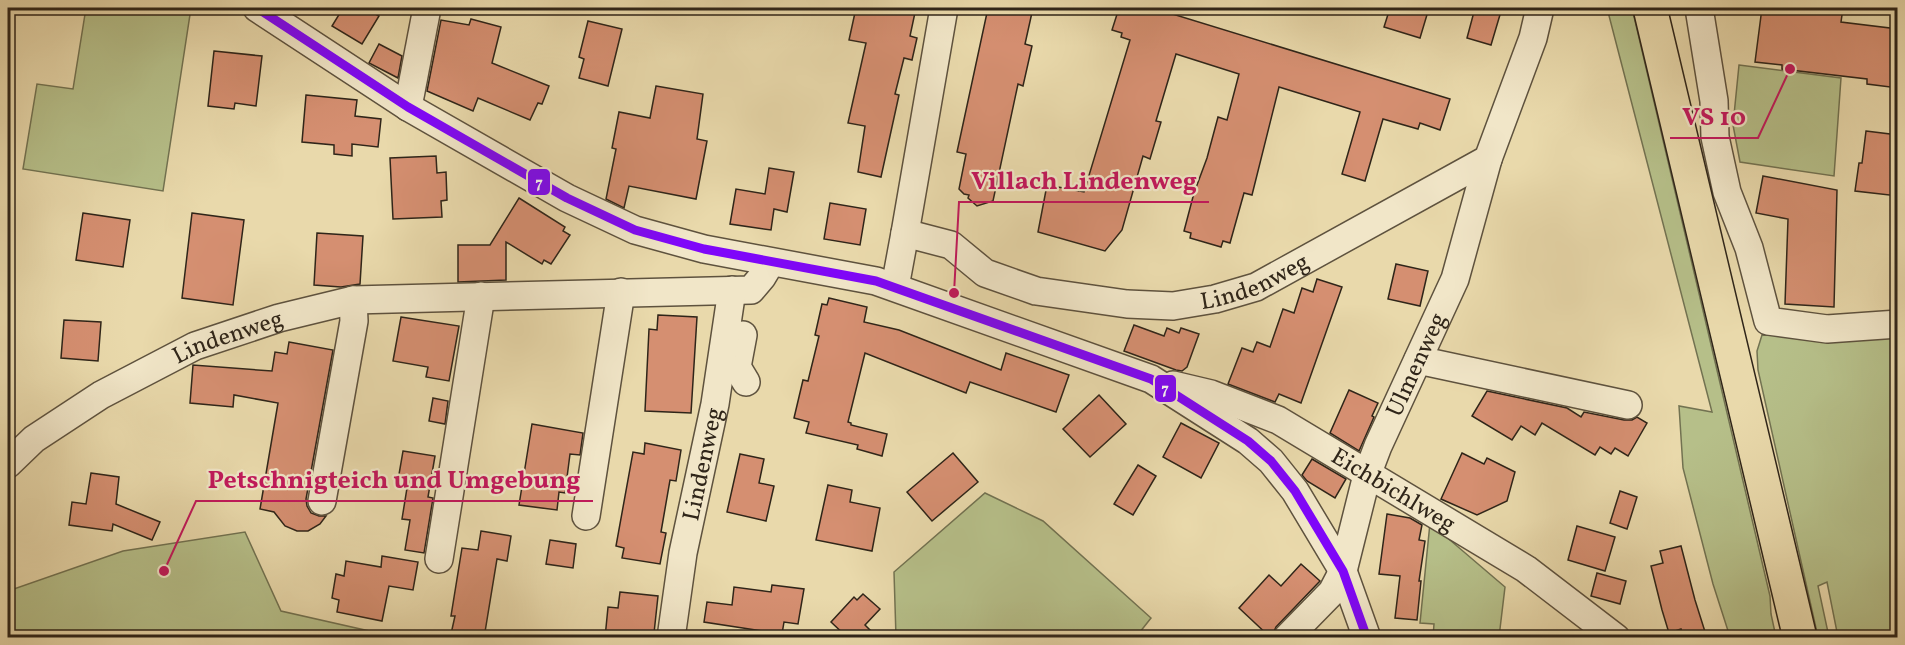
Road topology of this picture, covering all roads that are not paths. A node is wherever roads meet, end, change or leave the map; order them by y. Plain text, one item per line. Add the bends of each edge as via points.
1 (257, 8) edge
2 (427, 8) edge
3 (944, 8) edge
4 (1540, 8) edge
5 (1561, 8) edge
6 (1650, 8) edge
7 (1699, 8) edge
8 (1533, 38) junction
9 (408, 107) junction
10 (1488, 159) junction
11 (905, 233) junction
12 (771, 262) junction
13 (895, 287) junction
14 (741, 290) junction
15 (621, 292) junction
16 (481, 296) junction
17 (353, 300) junction
18 (1898, 324) edge
19 (1418, 360) junction
20 (1151, 379) junction
21 (746, 382) dead end
22 (1628, 405) dead end
23 (8, 464) edge
24 (1367, 475) junction
25 (322, 501) dead end
26 (586, 516) dead end
27 (440, 559) dead end
28 (1343, 571) junction
29 (671, 638) edge
30 (1287, 638) edge
31 (1367, 638) edge
32 (1616, 638) edge
33 (1800, 638) edge

1 - 9 street
2 - 9 street
3 - 11 street
4 - 8 street
5 - 8 street
6 - 33 main road
7 - 18 street via 1714,101 1715,137 1727,192 1749,248 1768,321 1827,329
8 - 10 street
9 - 12 street via 567,198 635,230
10 - 11 street, Lindenweg via 1256,287 1215,300 1173,306 1127,304 1036,291 985,273 951,245
10 - 19 street, Ulmenweg via 1455,279
11 - 13 street
12 - 13 street
12 - 14 street, Lindenweg via 762,277
13 - 20 street
14 - 15 street, Lindenweg
14 - 21 street via 737,367
14 - 29 street, Lindenweg via 683,553
15 - 16 street, Lindenweg
15 - 26 street
16 - 17 street, Lindenweg
16 - 27 street
17 - 23 street, Lindenweg via 279,318 195,346 101,395 34,439
17 - 25 street via 354,321
19 - 22 street
19 - 24 street, Ulmenweg
20 - 24 street, Eichbichlweg via 1211,394 1278,420
20 - 28 street via 1248,441 1271,461 1295,491
24 - 28 street, Ulmenweg
24 - 32 street, Eichbichlweg via 1526,569
28 - 30 street, Ulmenweg via 1332,592
28 - 31 street

